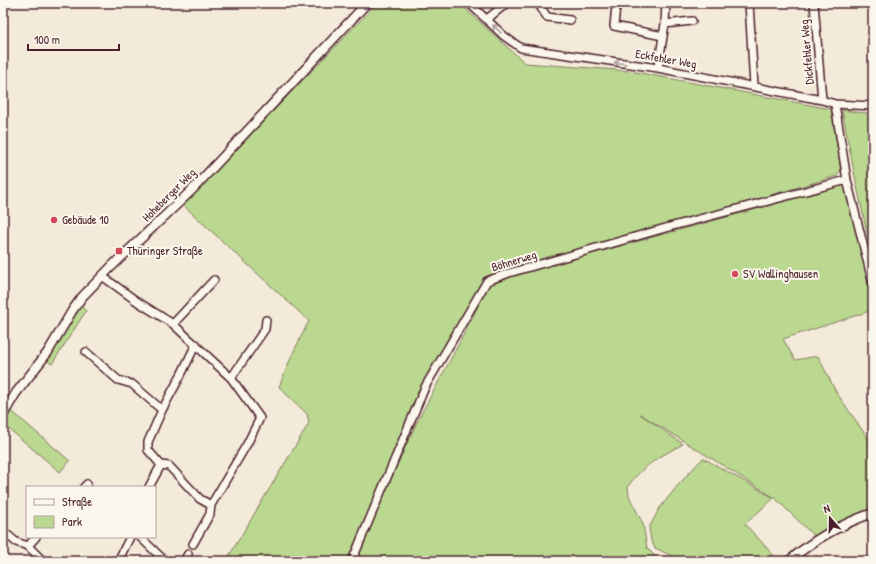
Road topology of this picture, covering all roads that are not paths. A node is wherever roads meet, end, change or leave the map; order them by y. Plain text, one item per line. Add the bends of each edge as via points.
1 (366, 3) edge
2 (469, 3) edge
3 (507, 3) edge
4 (538, 3) edge
5 (666, 3) edge
6 (749, 3) edge
7 (814, 3) edge
8 (616, 6) dead end
9 (487, 19) junction
10 (570, 20) dead end
11 (692, 21) dead end
12 (665, 24) junction
13 (663, 36) junction
14 (658, 68) junction
15 (754, 86) junction
16 (822, 100) junction
17 (835, 104) junction
18 (873, 106) edge
19 (847, 180) junction
20 (102, 276) junction
21 (214, 280) dead end
22 (873, 284) edge
23 (266, 320) dead end
24 (173, 324) junction
25 (196, 344) junction
26 (86, 352) dead end
27 (231, 378) junction
28 (162, 410) junction
29 (3, 414) edge
30 (160, 465) junction
31 (150, 486) edge
32 (211, 504) junction
33 (873, 513) edge
34 (3, 531) edge
35 (35, 538) edge
36 (130, 538) edge
37 (141, 538) edge
38 (193, 544) dead end
39 (28, 546) junction
40 (188, 554) dead end
41 (43, 561) edge
42 (118, 561) edge
43 (165, 561) edge
44 (184, 561) edge
45 (352, 561) edge
46 (788, 561) edge

1 - 20 street, Hoheberger Weg via 192,190
2 - 9 street, Eckfehler Weg
3 - 9 street
4 - 10 street via 547,17
5 - 12 street
6 - 15 street
7 - 16 street, Dickfehler Weg
8 - 13 street via 614,26
14 -> 9 street, Eckfehler Weg via 521,48
11 - 12 street
12 - 13 street
13 - 14 street
14 - 15 street, Eckfehler Weg
15 - 16 street, Eckfehler Weg
16 - 17 street, Eckfehler Weg
17 - 18 street, Eckfehler Weg
17 - 19 street
19 - 22 street
19 - 45 street, Böhnerweg via 487,281 425,387
20 - 24 street
20 - 29 street, Hoheberger Weg via 82,297 48,352
21 - 24 street
23 - 27 street via 265,329
24 - 25 street
25 - 27 street
25 - 28 street
26 - 28 street via 118,380 132,384
27 - 32 street via 260,418 248,444
28 - 30 street via 148,442 148,450
30 - 31 street
30 - 32 street via 169,466 200,499
32 - 38 street via 210,514
33 - 46 street via 839,526
34 - 39 street via 16,542
35 - 39 street
36 - 42 street
37 - 43 street
39 - 41 street
40 - 44 street

